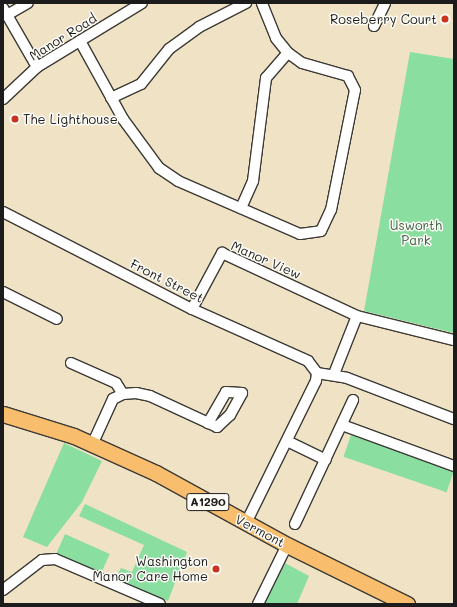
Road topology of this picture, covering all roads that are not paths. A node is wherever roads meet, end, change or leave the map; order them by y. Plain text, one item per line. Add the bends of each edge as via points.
1 (28, 3) edge
2 (142, 3) edge
3 (246, 3) edge
4 (262, 3) edge
5 (385, 3) edge
6 (5, 12) edge
7 (374, 26) dead end
8 (80, 41) junction
9 (288, 53) junction
10 (37, 67) junction
11 (111, 98) junction
12 (3, 99) edge
13 (241, 208) junction
14 (3, 212) edge
15 (3, 292) edge
16 (192, 309) junction
17 (357, 316) junction
18 (57, 319) dead end
19 (454, 340) edge
20 (71, 363) dead end
21 (317, 373) junction
22 (334, 374) junction
23 (123, 394) junction
24 (353, 400) dead end
25 (3, 414) edge
26 (454, 420) edge
27 (208, 423) dead end
28 (342, 425) junction
29 (287, 441) junction
30 (92, 445) junction
31 (326, 460) junction
32 (454, 466) edge
33 (246, 523) junction
34 (295, 524) dead end
35 (288, 545) junction
36 (3, 590) edge
37 (160, 604) edge
38 (258, 604) edge
39 (407, 604) edge

1 - 6 street
2 - 8 street, Manor Road
3 - 11 street via 200,26 169,49 141,84
4 - 9 street via 276,38
5 - 7 street
6 - 10 street
8 - 10 street, Manor Road
8 - 11 street
9 - 13 street via 266,78 253,181
9 - 13 street via 302,63 348,76 355,90 331,210 321,231 300,234
10 - 12 street, Manor Road
11 - 13 street via 159,168 178,181
14 - 16 street, Front Street
15 - 18 street
16 - 17 street, Manor View via 222,252
16 - 21 street, Front Street via 308,361
17 - 19 street
17 - 22 street
20 - 23 street via 116,383
21 - 22 street
21 - 29 street via 316,381
22 - 26 street
23 - 27 street via 150,396
23 - 30 street via 113,399
24 - 28 street
25 - 30 main road, Vermont / A1290 via 74,436
28 - 31 street
28 - 32 street
29 - 31 street
29 - 33 street
30 - 33 main road, Vermont / A1290 via 156,473
31 - 34 street
33 - 35 main road, Vermont / A1290
35 - 38 street
35 - 39 main road, Vermont / A1290
36 - 37 street via 42,560 55,559

